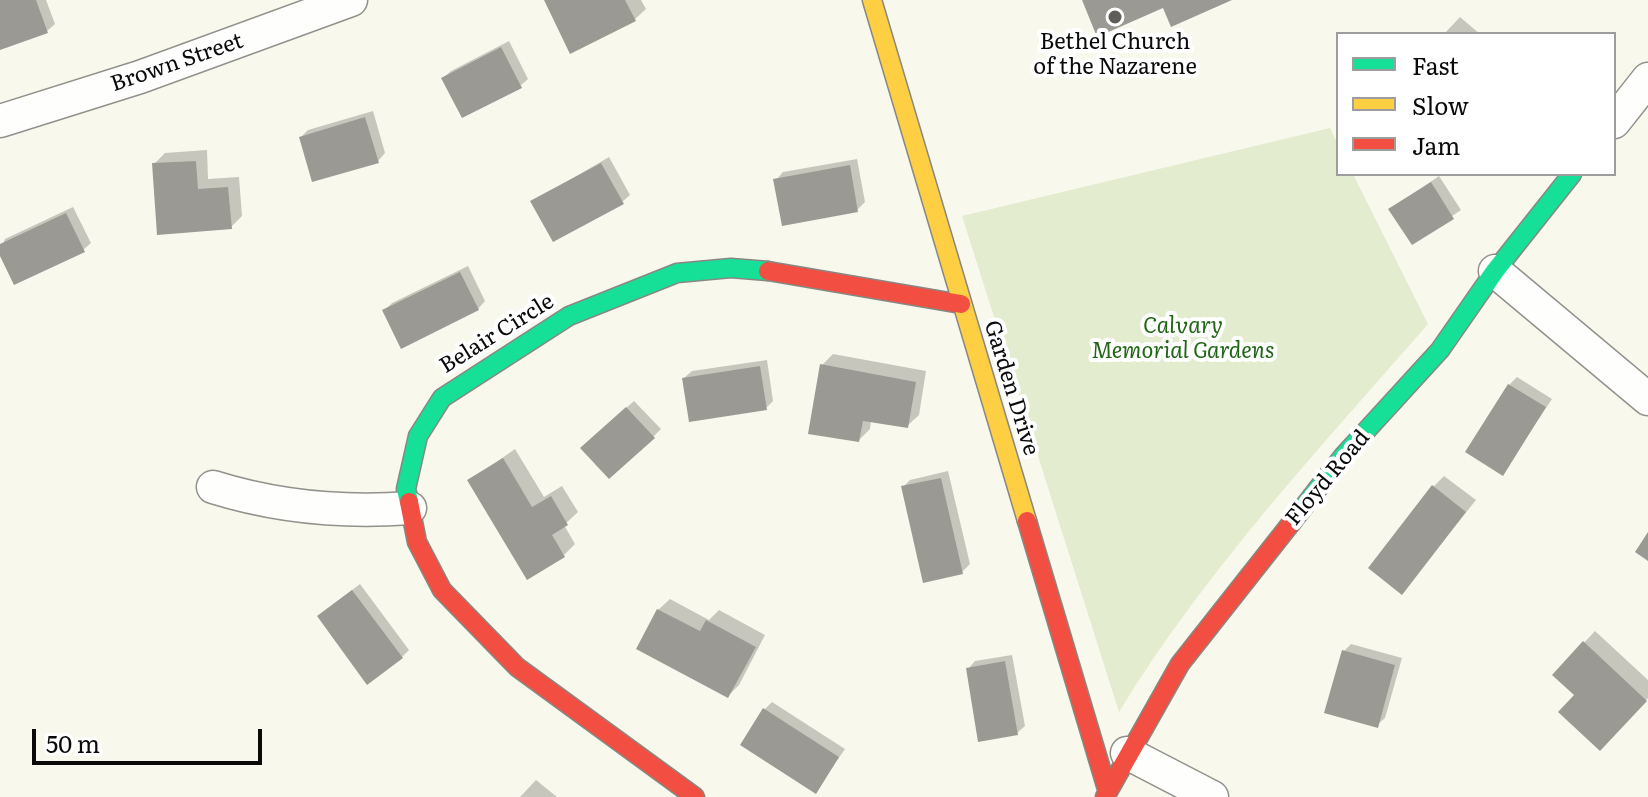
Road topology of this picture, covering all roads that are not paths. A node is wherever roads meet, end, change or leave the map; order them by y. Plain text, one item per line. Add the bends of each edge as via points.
1 (351, 0) edge
2 (872, 0) edge
3 (1648, 79) edge
4 (1616, 119) edge
5 (0, 121) edge
6 (1570, 176) edge
7 (1495, 271) junction
8 (961, 304) junction
9 (1648, 399) edge
10 (213, 487) dead end
11 (410, 508) junction
12 (1127, 753) junction
13 (1106, 793) edge
14 (695, 797) edge
15 (1212, 797) edge

1 - 5 street, Brown Street via 140,77
2 - 8 street, Garden Drive
3 - 4 street
6 - 7 street, Floyd Road
7 - 9 street
7 - 12 street, Floyd Road via 1440,350 1344,455 1180,664
8 - 11 street, Belair Circle via 797,274 731,268 677,273 618,294 569,316 442,398 418,436 406,489
8 - 13 street, Garden Drive
10 - 11 street via 261,502 369,511
11 - 14 street, Belair Circle via 417,542 442,590 517,667
12 - 13 street, Floyd Road
12 - 15 street

